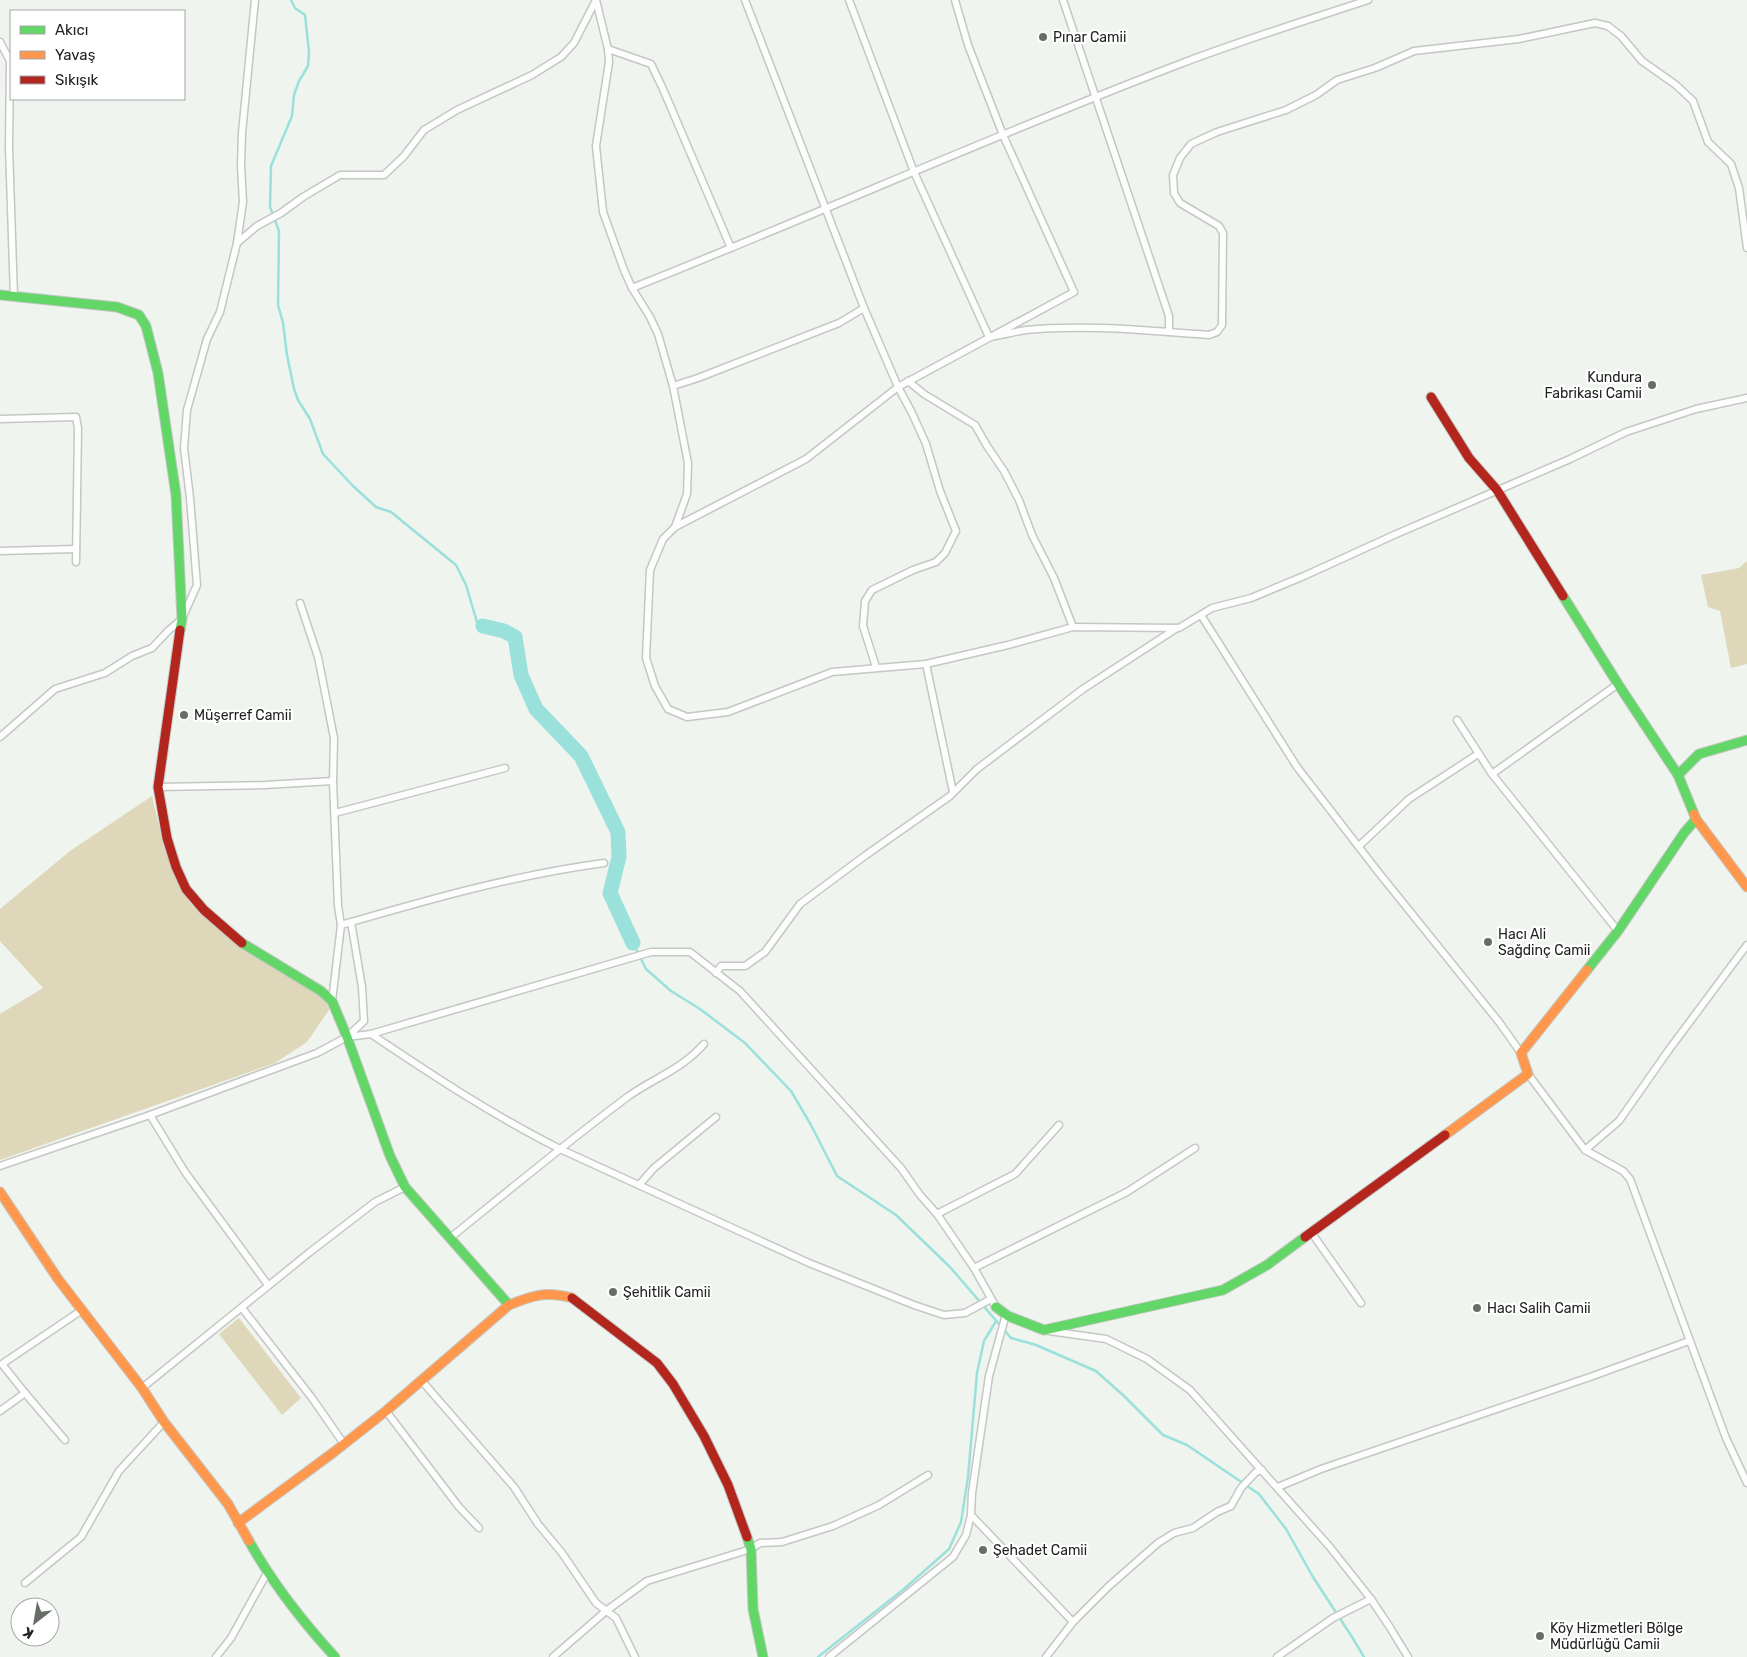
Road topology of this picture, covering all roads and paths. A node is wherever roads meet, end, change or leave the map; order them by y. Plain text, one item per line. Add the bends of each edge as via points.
1 (255, 0) edge
2 (596, 0) edge
3 (745, 0) edge
4 (849, 0) edge
5 (956, 0) edge
6 (1063, 0) edge
7 (1368, 0) edge
8 (0, 42) edge
9 (608, 49) junction
10 (1096, 96) junction
11 (1003, 135) junction
12 (9, 147) junction
13 (0, 148) edge
14 (914, 172) junction
15 (825, 208) junction
16 (237, 243) junction
17 (731, 248) junction
18 (1747, 248) edge
19 (632, 288) junction
20 (0, 295) edge
21 (14, 297) junction
22 (864, 308) junction
23 (1169, 332) junction
24 (989, 337) junction
25 (908, 381) junction
26 (673, 386) junction
27 (898, 387) junction
28 (1431, 397) dead end
29 (1747, 398) edge
30 (0, 419) edge
31 (1498, 490) junction
32 (676, 527) junction
33 (76, 549) junction
34 (0, 551) edge
35 (76, 562) dead end
36 (300, 603) dead end
37 (1201, 615) junction
38 (182, 619) junction
39 (1073, 627) junction
40 (1178, 628) junction
41 (926, 664) junction
42 (876, 667) junction
43 (1618, 684) junction
44 (1457, 720) dead end
45 (0, 737) edge
46 (1747, 740) edge
47 (1478, 754) junction
48 (505, 768) dead end
49 (1492, 774) junction
50 (1678, 775) junction
51 (333, 781) junction
52 (158, 786) junction
53 (954, 792) junction
54 (335, 813) junction
55 (1696, 818) junction
56 (1359, 846) junction
57 (604, 864) dead end
58 (1747, 887) edge
59 (351, 922) junction
60 (341, 925) junction
61 (1618, 932) junction
62 (1747, 945) edge
63 (716, 973) junction
64 (332, 1001) junction
65 (371, 1034) junction
66 (347, 1037) junction
67 (704, 1044) dead end
68 (1521, 1053) junction
69 (1528, 1074) junction
70 (150, 1115) junction
71 (716, 1117) dead end
72 (1059, 1125) dead end
73 (1195, 1148) dead end
74 (560, 1149) junction
75 (1585, 1150) junction
76 (0, 1166) edge
77 (639, 1185) junction
78 (405, 1188) junction
79 (0, 1192) edge
80 (937, 1214) junction
81 (1311, 1232) junction
82 (450, 1238) junction
83 (974, 1268) junction
84 (268, 1285) junction
85 (991, 1302) junction
86 (1361, 1303) dead end
87 (509, 1306) junction
88 (242, 1308) junction
89 (82, 1310) junction
90 (1006, 1317) junction
91 (1044, 1330) junction
92 (1689, 1341) junction
93 (421, 1380) junction
94 (142, 1388) junction
95 (25, 1393) junction
96 (0, 1411) edge
97 (386, 1411) junction
98 (164, 1422) junction
99 (65, 1440) dead end
100 (344, 1444) junction
101 (1262, 1470) junction
102 (928, 1475) dead end
103 (1747, 1483) edge
104 (1278, 1487) junction
105 (971, 1515) junction
106 (238, 1523) junction
107 (479, 1528) dead end
108 (751, 1548) junction
109 (267, 1574) junction
110 (25, 1583) dead end
111 (1371, 1599) junction
112 (606, 1611) junction
113 (1073, 1622) junction
114 (216, 1657) edge
115 (335, 1657) edge
116 (553, 1657) edge
117 (635, 1657) edge
118 (763, 1657) edge
119 (829, 1657) edge
120 (1046, 1657) edge
121 (1278, 1657) edge
122 (1408, 1657) edge

1 - 16 street via 242,133 243,202
2 - 9 street
2 - 16 street via 574,43 561,58 424,130 384,175 340,175 256,226
3 - 15 street
4 - 14 street
5 - 11 street via 968,45
6 - 10 street
7 - 10 street
8 - 12 street via 10,61
9 - 17 street via 651,64
9 - 19 street via 609,62 596,146 603,212
10 - 11 street
10 - 23 street via 1168,316
11 - 14 street
11 - 24 street via 1074,292
12 - 13 street
12 - 21 street
14 - 15 street
14 - 24 street
15 - 17 street
15 - 22 street
16 - 38 street via 220,312 207,339 187,410 184,448 196,585
17 - 19 street
18 - 23 street via 1739,188 1731,164 1708,142 1692,101 1642,61 1615,31 1595,23 1519,39 1414,51 1337,80 1286,110 1217,132 1191,144 1173,175 1174,192 1180,203 1219,226 1223,233 1222,325 1209,335
19 - 26 street via 658,334
20 - 21 street
21 - 38 street via 117,307 139,315 146,326 158,373 176,495
22 - 26 street via 839,323
22 - 27 street
23 - 24 street via 1068,328 1026,330
24 - 25 street
25 - 27 street
25 - 39 street via 975,425 1015,493
26 - 32 street via 688,463 687,494
27 - 32 street via 806,459
27 - 42 street via 926,444 956,531 936,562 872,590 865,601 863,626
28 - 31 street via 1469,458
29 - 31 street via 1626,432
30 - 33 street via 76,417
31 - 37 street via 1304,576 1251,598 1212,608
31 - 43 street
32 - 42 street via 664,540 650,570 646,658 655,686 668,709 687,717 728,712 832,672
33 - 34 street
33 - 35 street
36 - 51 street via 318,657 334,738
37 - 40 street
37 - 56 street via 1297,766
38 - 45 street via 152,648 105,673 55,689
38 - 52 street
39 - 40 street
39 - 41 street
40 - 53 street via 1084,689 977,769
41 - 42 street
41 - 53 street
43 - 49 street
43 - 50 street
44 - 47 street
46 - 50 street via 1699,754
47 - 49 street
47 - 56 street via 1409,798
48 - 54 street
49 - 61 street
50 - 55 street
51 - 52 street
51 - 54 street
52 - 64 street via 167,838 186,889 237,940
53 - 63 street via 800,904 765,952 745,966 721,966
54 - 60 street
55 - 58 street
55 - 61 street
56 - 68 street
57 - 59 street via 565,868 478,887
59 - 60 street
59 - 66 street via 364,1021
60 - 64 street
61 - 68 street
62 - 75 street via 1619,1121
63 - 65 street via 690,952 651,952
63 - 80 street via 740,991 901,1168
64 - 66 street
65 - 66 street
65 - 74 street via 432,1075
66 - 70 street via 317,1053
66 - 78 street via 390,1156
67 - 74 street via 692,1057 642,1086
68 - 69 street
69 - 75 street
69 - 81 street
70 - 76 street
70 - 84 street via 185,1172
71 - 77 street via 654,1168
72 - 80 street via 1015,1174
73 - 83 street via 1127,1192
74 - 77 street
74 - 82 street
75 - 92 street via 1623,1171 1630,1179
77 - 85 street via 809,1263 944,1315 965,1313
78 - 82 street
78 - 84 street via 375,1202
79 - 89 street
80 - 83 street
81 - 86 street
81 - 91 street via 1267,1265 1223,1290
82 - 87 street
83 - 85 street
84 - 88 street
85 - 90 street
87 - 93 street
87 - 108 street via 532,1296 556,1294 575,1299 657,1363 704,1436 728,1485
88 - 94 street
88 - 100 street
89 - 94 street
89 - 95 street via 2,1364
90 - 91 street
90 - 105 street via 988,1385
91 - 101 street via 1106,1339 1147,1360 1190,1390
92 - 103 street
92 - 104 street via 1321,1469
93 - 97 street
93 - 112 street via 514,1487 596,1603
94 - 98 street
95 - 96 street
95 - 99 street
97 - 100 street
97 - 107 street via 459,1507
98 - 106 street via 228,1504
98 - 110 street via 119,1471 81,1537
100 - 106 street
101 - 104 street
101 - 113 street via 1241,1488 1231,1506 1158,1543
102 - 108 street via 879,1505 833,1526
104 - 111 street
105 - 113 street
105 - 119 street via 966,1535 953,1557
106 - 109 street
108 - 112 street via 647,1581
108 - 118 street via 753,1610
109 - 114 street
109 - 115 street
111 - 121 street via 1333,1618
111 - 122 street
112 - 116 street
112 - 117 street via 616,1618
113 - 120 street

